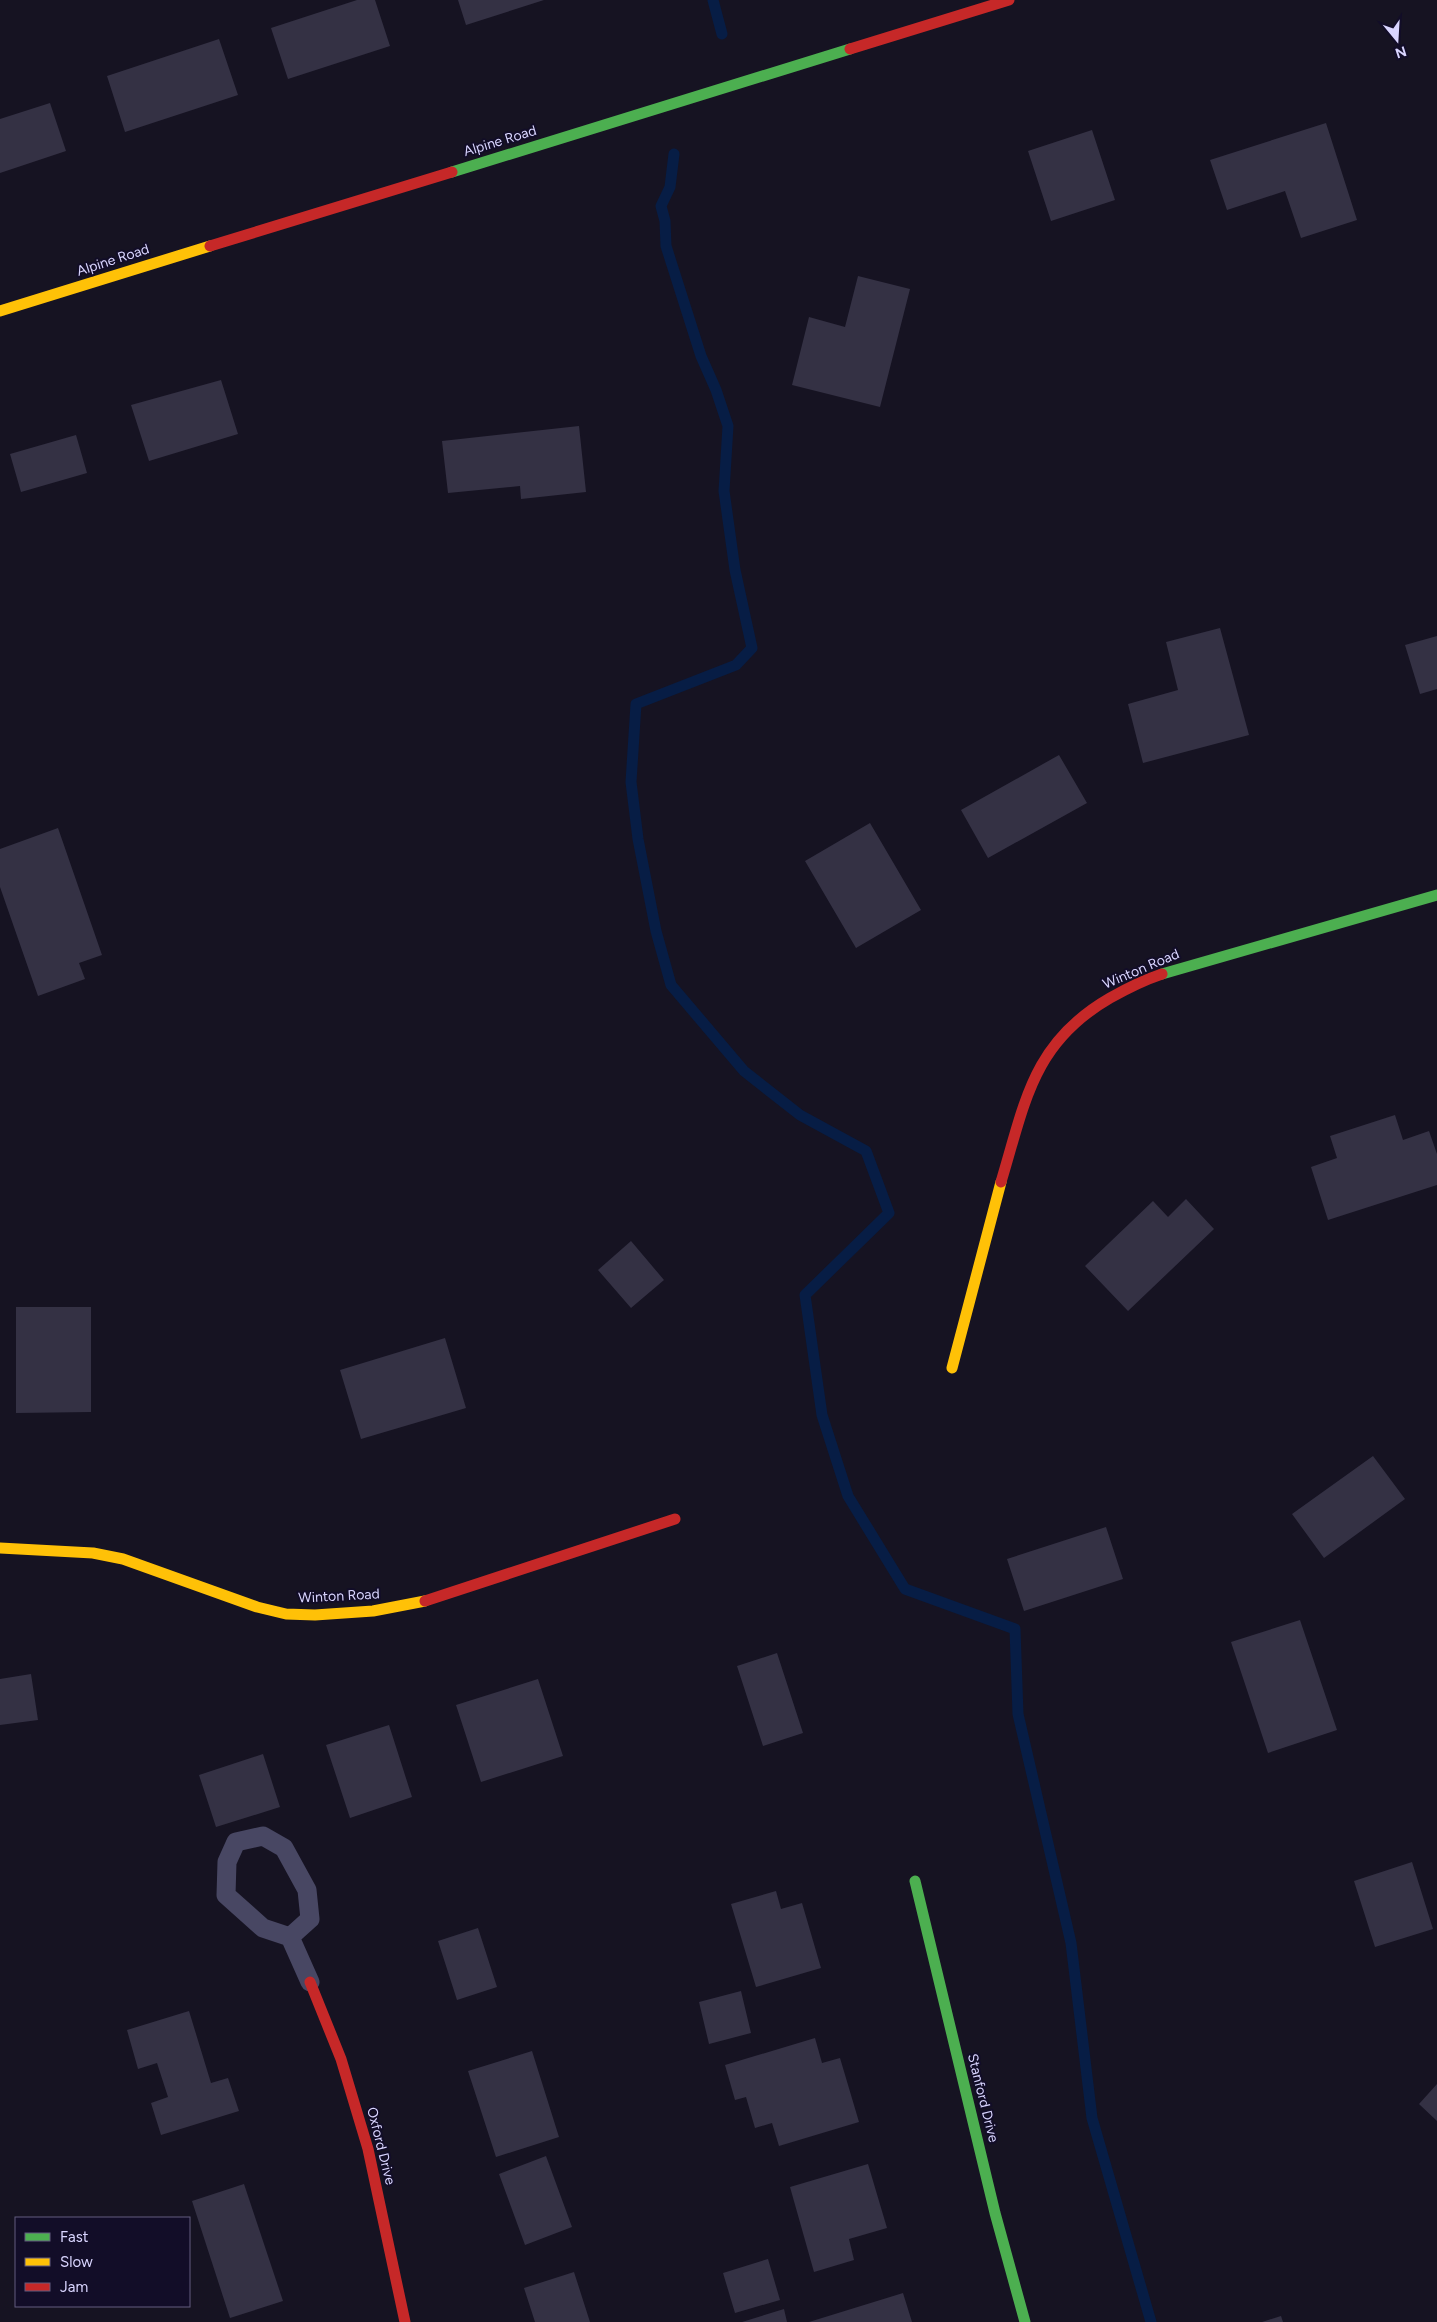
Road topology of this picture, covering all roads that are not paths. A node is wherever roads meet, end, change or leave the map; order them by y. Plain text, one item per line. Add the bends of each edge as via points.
1 (1009, 0) edge
2 (0, 311) edge
3 (1437, 895) edge
4 (952, 1368) dead end
5 (675, 1519) dead end
6 (0, 1548) edge
7 (915, 1881) dead end
8 (290, 1936) junction
9 (310, 1982) joint
10 (405, 2322) edge
11 (1025, 2322) edge

1 - 2 street, Alpine Road
3 - 4 street, Winton Road via 1159,975 1117,993 1071,1026 1052,1045 1033,1081 1006,1164
5 - 6 street, Winton Road via 430,1600 373,1611 315,1615 286,1614 257,1607 123,1559 93,1553
7 - 11 street, Stanford Drive via 995,2213
8 - 8 lane via 263,1928 226,1895 227,1862 236,1842 263,1836 284,1848 307,1890 310,1919
8 - 9 lane
9 - 10 street, Oxford Drive via 341,2059 368,2149

